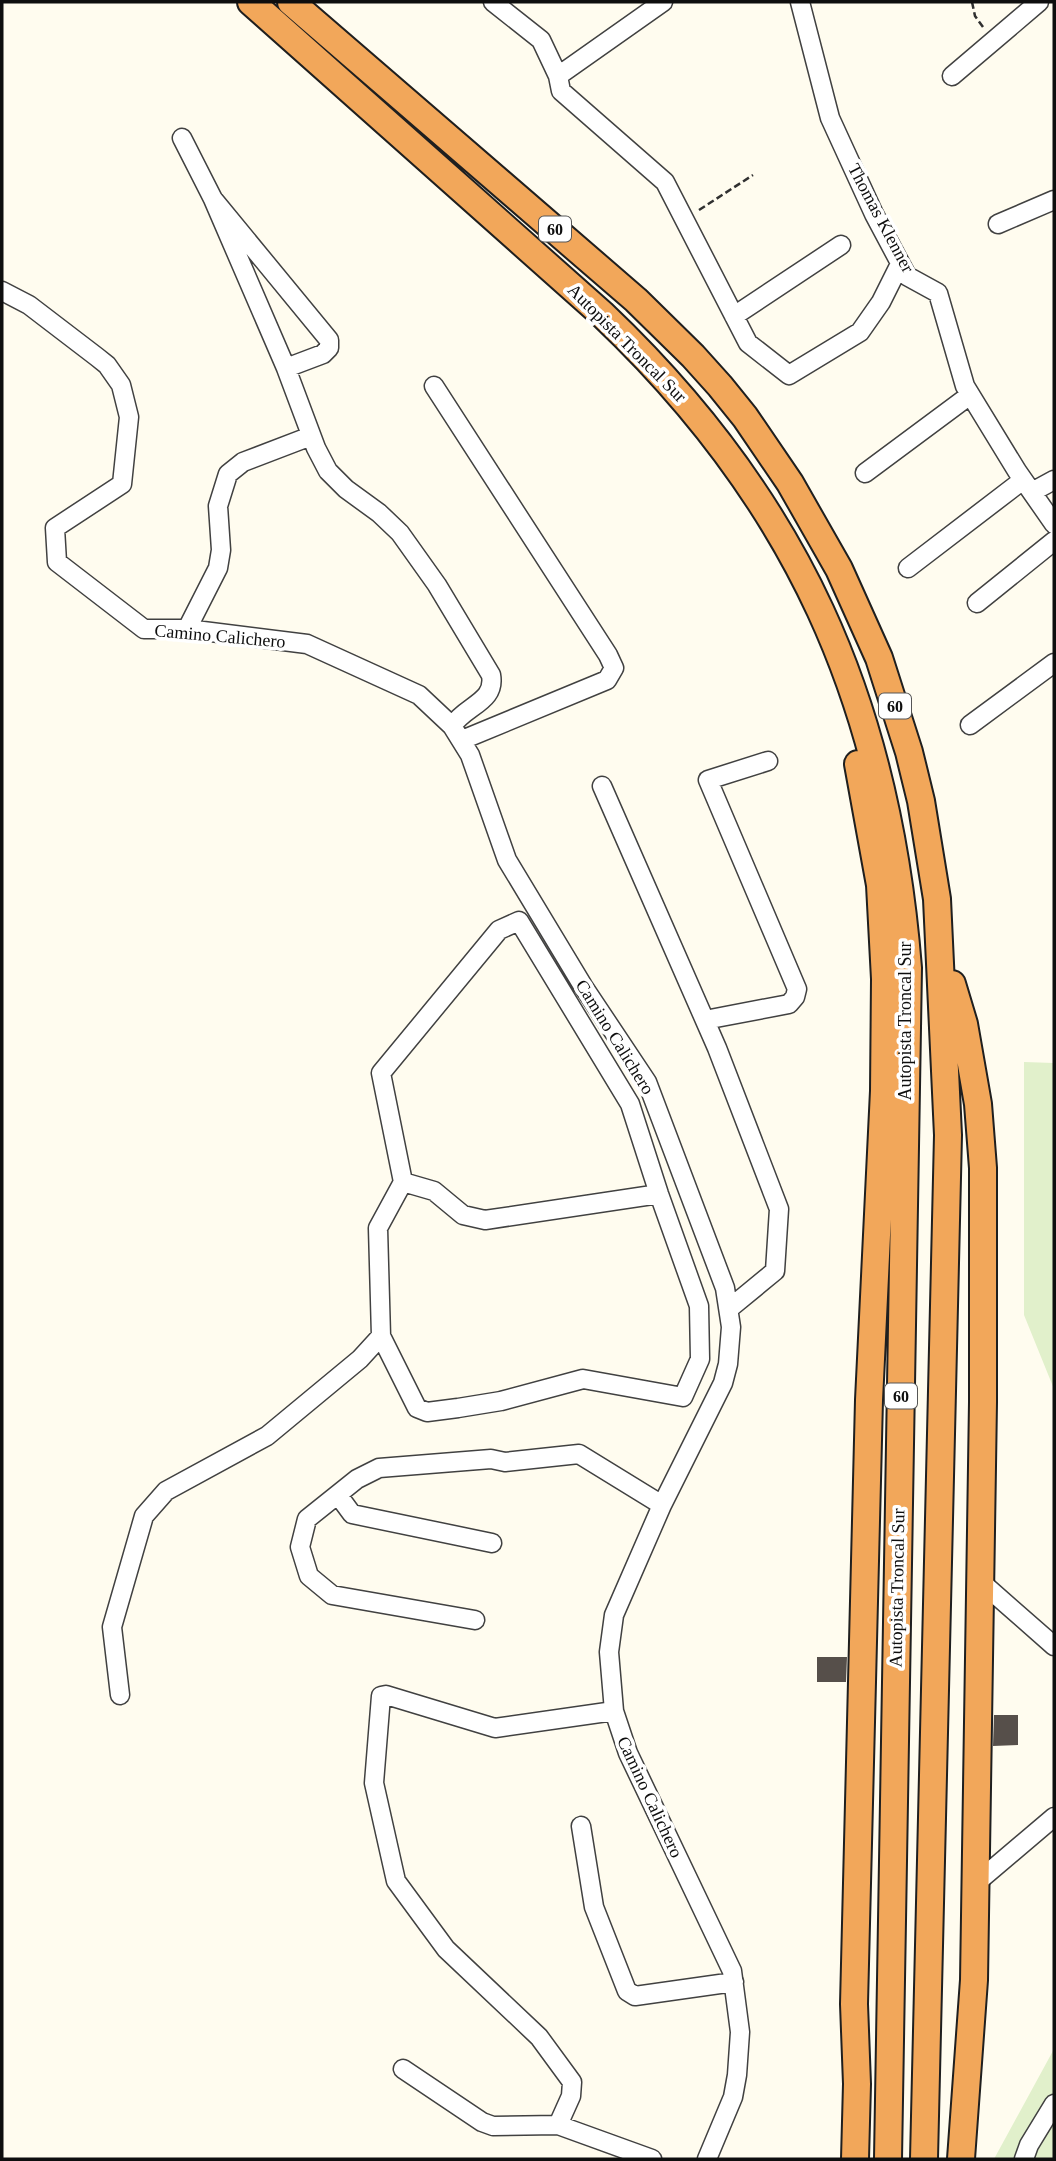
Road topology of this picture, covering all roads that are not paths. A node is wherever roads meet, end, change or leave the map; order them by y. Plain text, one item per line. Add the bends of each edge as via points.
1 (251, 2) edge
2 (291, 2) edge
3 (493, 2) edge
4 (663, 2) edge
5 (800, 2) edge
6 (1039, 2) edge
7 (558, 76) junction
8 (951, 76) dead end
9 (182, 138) dead end
10 (213, 198) junction
11 (1054, 200) edge
12 (998, 225) dead end
13 (841, 245) dead end
14 (900, 264) junction
15 (2, 290) edge
16 (734, 316) junction
17 (286, 368) junction
18 (434, 386) dead end
19 (971, 394) junction
20 (311, 436) junction
21 (865, 472) dead end
22 (1054, 480) edge
23 (1028, 486) junction
24 (1054, 524) edge
25 (1054, 541) edge
26 (908, 568) dead end
27 (977, 603) dead end
28 (187, 629) junction
29 (836, 643) junction
30 (1054, 663) edge
31 (970, 725) dead end
32 (457, 733) junction
33 (768, 761) dead end
34 (602, 786) dead end
35 (941, 948) junction
36 (705, 1020) junction
37 (403, 1182) junction
38 (659, 1194) junction
39 (730, 1308) junction
40 (381, 1336) junction
41 (683, 1397) junction
42 (710, 1409) junction
43 (338, 1495) junction
44 (662, 1505) junction
45 (492, 1543) dead end
46 (980, 1581) junction
47 (475, 1620) dead end
48 (1054, 1646) edge
49 (120, 1695) dead end
50 (614, 1711) junction
51 (1054, 1817) edge
52 (581, 1826) dead end
53 (975, 1884) junction
54 (734, 1982) junction
55 (403, 2069) dead end
56 (1054, 2104) edge
57 (558, 2125) junction
58 (652, 2159) edge
59 (707, 2159) edge
60 (855, 2159) edge
61 (888, 2159) edge
62 (924, 2159) edge
63 (961, 2159) edge
64 (1024, 2159) edge

1 - 29 highway, Autopista Troncal Sur / 60 via 602,314 665,377 722,446 767,512
2 - 35 highway, Autopista Troncal Sur / 60 via 656,318 720,386 768,450 839,569 895,705 921,801
3 - 7 street via 541,40
4 - 7 street
5 - 14 street, Thomas Klenner via 830,118
6 - 8 street
7 - 16 street via 561,91 666,183
9 - 10 street
10 - 17 street
10 - 17 street via 329,340 323,354
11 - 12 street
13 - 16 street
14 - 16 street via 860,332 789,375 748,343
14 - 19 street, Thomas Klenner via 907,276 938,293
15 - 28 street, Camino Calichero via 107,365 128,406 122,484 55,528 57,562 144,629
17 - 20 street
18 - 32 street via 614,668 607,680
19 - 21 street
19 - 23 street, Thomas Klenner
20 - 28 street via 243,462 228,474 218,506 218,568
20 - 32 street via 328,471 400,533 491,676 488,697 468,709
22 - 23 street
23 - 24 street, Thomas Klenner
23 - 26 street
25 - 27 street
28 - 32 street, Camino Calichero via 307,644 419,695
29 - 60 highway via 880,885 885,979 869,1401
29 - 61 highway, Autopista Troncal Sur / 60 via 883,797 899,882 908,968
30 - 31 street
32 - 39 street, Camino Calichero via 477,771 508,860 647,1082
33 - 36 street via 708,780 797,989 789,1004
34 - 36 street
35 - 46 highway via 964,1024 983,1168
35 - 62 highway, Autopista Troncal Sur / 60 via 948,1135
36 - 39 street via 779,1209 775,1271
37 - 38 street via 434,1191 463,1215 485,1220
37 - 38 street via 381,1073 499,930 519,921 630,1104
37 - 40 street via 378,1228
38 - 41 street via 699,1306 700,1359
39 - 42 street, Camino Calichero via 728,1364
40 - 41 street via 417,1408 427,1412 501,1401 583,1379
40 - 49 street via 267,1436 166,1491 144,1516 111,1628
41 - 42 street
42 - 44 street, Camino Calichero
43 - 44 street via 379,1468 579,1454
43 - 45 street via 352,1514
43 - 47 street via 307,1520 300,1547 309,1576 332,1595
44 - 50 street, Camino Calichero via 614,1615 608,1652
46 - 48 street
46 - 53 highway
50 - 54 street, Camino Calichero via 628,1753
50 - 57 street via 495,1728 382,1696 374,1783 397,1881 446,1949 539,2037 572,2082
51 - 53 street
52 - 54 street via 593,1907 626,1991 635,1996
53 - 63 highway via 974,1980
54 - 59 street, Camino Calichero via 740,2032 737,2075 733,2097
55 - 57 street via 493,2126
56 - 64 street
57 - 58 street

